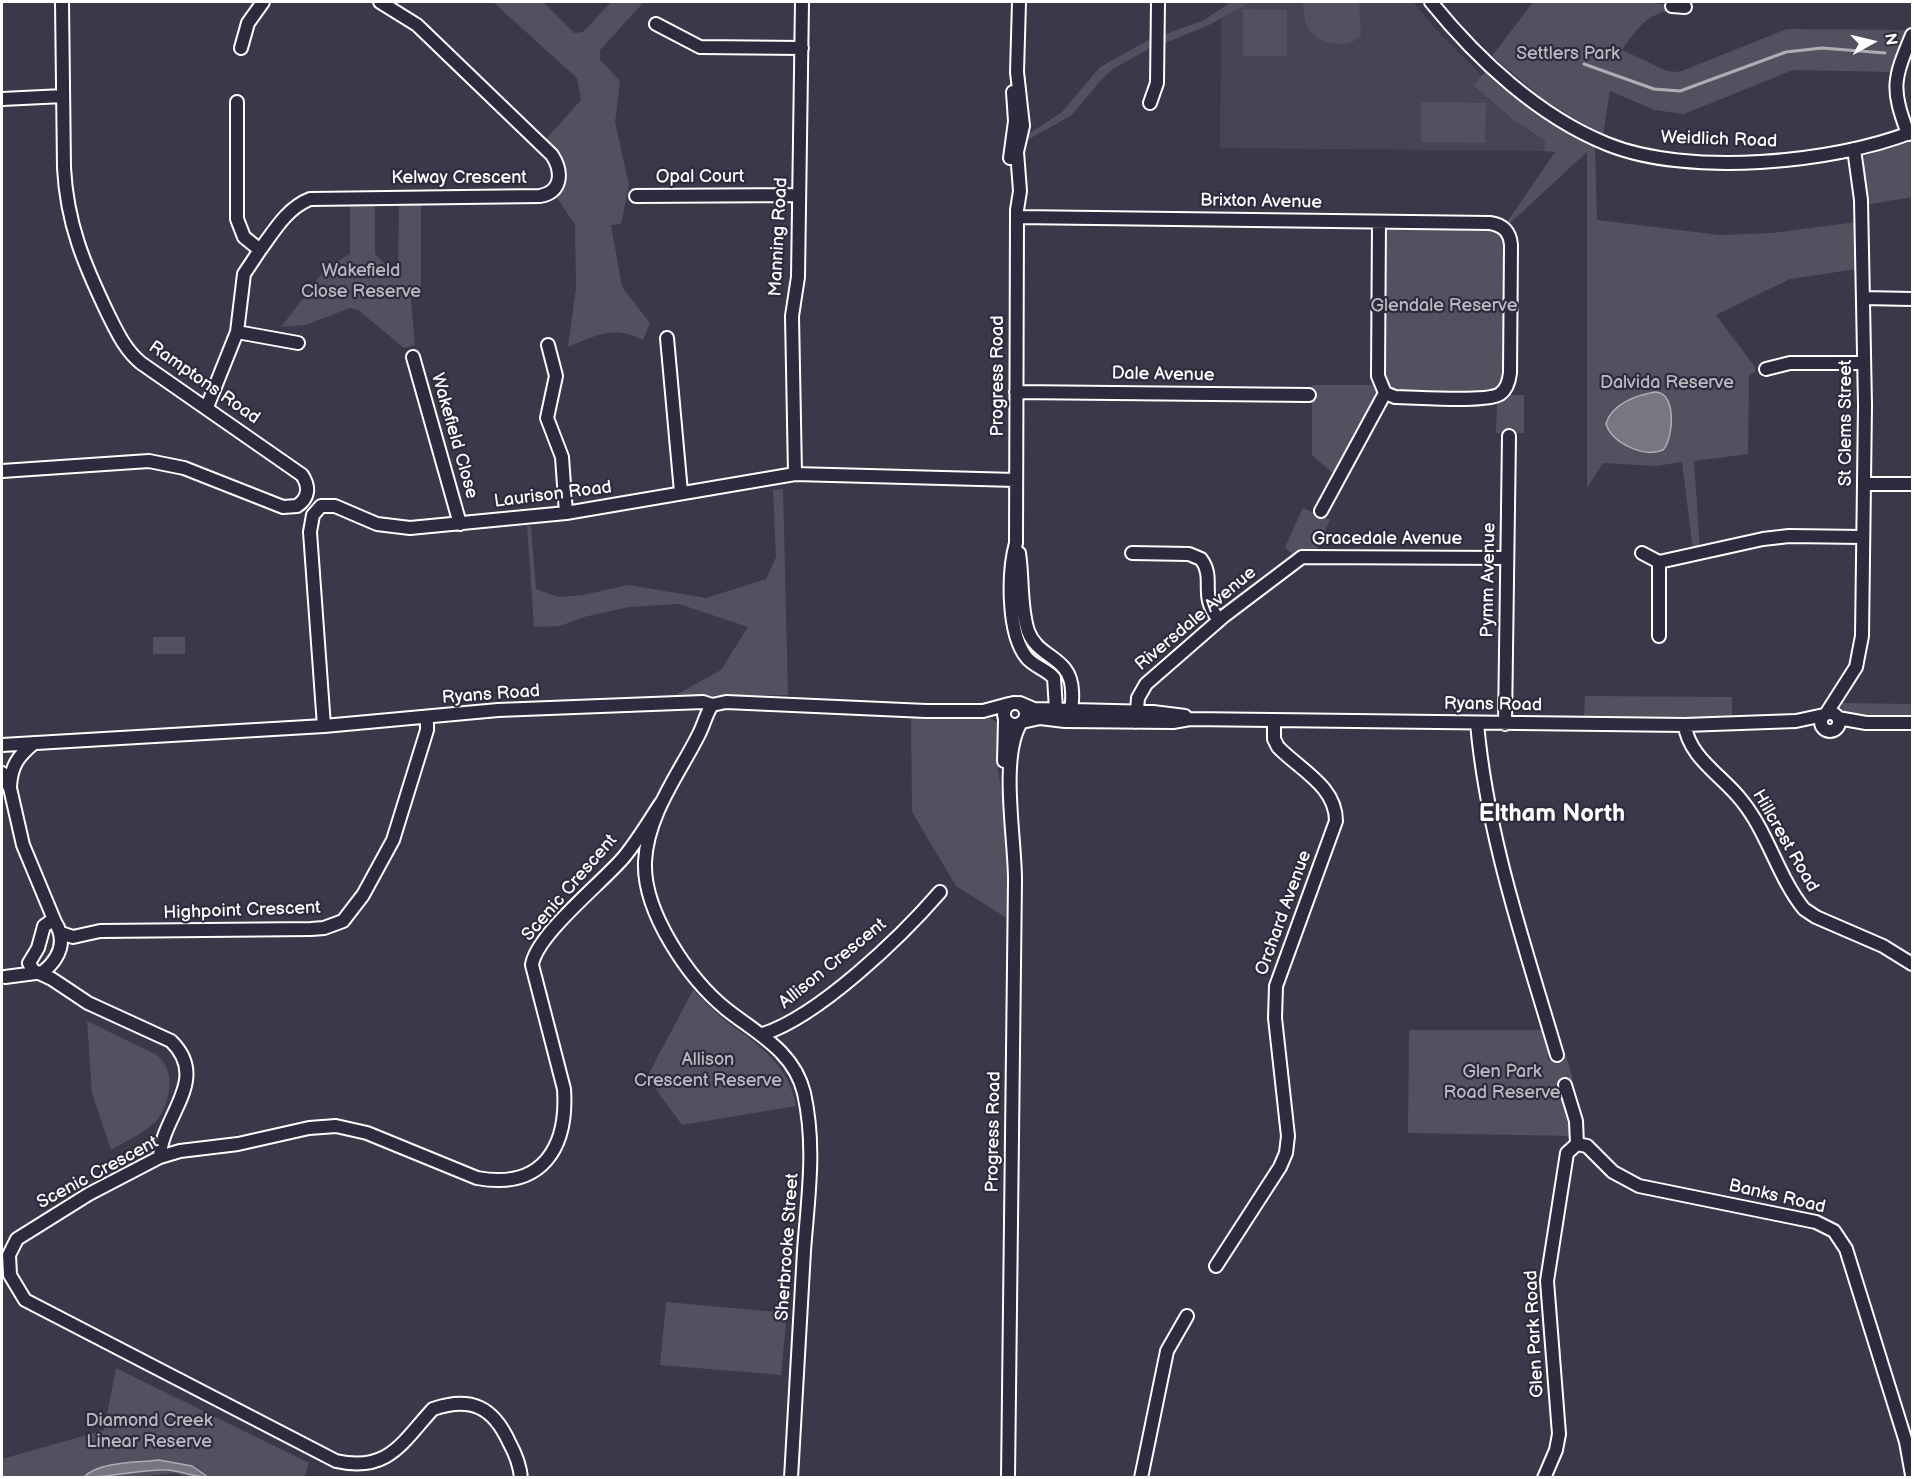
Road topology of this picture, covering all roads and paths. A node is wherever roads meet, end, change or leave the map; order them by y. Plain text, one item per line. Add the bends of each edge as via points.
1 (62, 2) edge
2 (263, 2) edge
3 (380, 2) edge
4 (802, 2) edge
5 (1019, 2) edge
6 (1158, 2) edge
7 (1431, 2) edge
8 (656, 24) dead end
9 (1912, 35) edge
10 (241, 48) dead end
11 (802, 48) junction
12 (63, 96) junction
13 (2, 99) edge
14 (237, 102) dead end
15 (1150, 103) dead end
16 (1910, 133) edge
17 (1854, 149) junction
18 (799, 195) junction
19 (636, 196) dead end
20 (1017, 213) junction
21 (1379, 222) junction
22 (260, 250) junction
23 (1863, 298) junction
24 (1912, 298) edge
25 (237, 332) junction
26 (667, 338) dead end
27 (298, 343) dead end
28 (548, 345) dead end
29 (413, 357) dead end
30 (1864, 363) junction
31 (1766, 369) dead end
32 (1016, 392) junction
33 (1385, 393) junction
34 (1309, 395) dead end
35 (207, 407) junction
36 (1508, 436) dead end
37 (2, 471) edge
38 (795, 474) junction
39 (1016, 480) junction
40 (1864, 484) junction
41 (1912, 484) edge
42 (681, 492) junction
43 (1321, 511) dead end
44 (566, 513) junction
45 (460, 524) junction
46 (1862, 537) junction
47 (1016, 543) junction
48 (1133, 553) dead end
49 (1642, 553) dead end
50 (1302, 557) joint
51 (1507, 558) junction
52 (1659, 562) junction
53 (1219, 620) junction
54 (1659, 636) dead end
55 (1014, 704) junction
56 (712, 705) junction
57 (1056, 709) junction
58 (1072, 710) junction
59 (983, 711) junction
60 (1136, 716) junction
61 (427, 718) junction
62 (412, 719) junction
63 (1005, 720) junction
64 (1274, 721) junction
65 (1831, 721) junction
66 (1065, 722) junction
67 (1021, 723) junction
68 (1477, 723) junction
69 (1912, 723) edge
70 (1505, 724) junction
71 (1685, 725) junction
72 (324, 726) junction
73 (34, 743) junction
74 (420, 744) junction
75 (2, 745) edge
76 (2, 773) edge
77 (1010, 786) junction
78 (10, 788) junction
79 (661, 803) junction
80 (940, 892) dead end
81 (54, 927) junction
82 (89, 933) junction
83 (58, 952) junction
84 (1912, 964) edge
85 (34, 969) junction
86 (3, 978) edge
87 (68, 990) junction
88 (763, 1034) junction
89 (1557, 1055) dead end
90 (1565, 1085) dead end
91 (1577, 1144) junction
92 (160, 1157) junction
93 (1216, 1266) dead end
94 (1187, 1316) dead end
95 (1912, 1475) edge
96 (520, 1478) edge
97 (791, 1478) edge
98 (1008, 1478) edge
99 (1141, 1478) edge
100 (1544, 1478) edge

1 - 12 street, Ramptons Road
2 - 10 street via 248,23
3 - 22 street, Kelway Crescent via 417,26 552,155 560,173 556,187 540,196 310,199 285,216
4 - 11 street, Manning Road
5 - 20 street, Progress Road via 1017,72 1023,126 1017,157
6 - 15 street via 1157,82
7 - 17 street, Weidlich Road via 1468,44 1518,89 1563,122 1609,145 1645,155 1725,162 1781,160
8 - 11 street via 700,47
9 - 16 street via 1895,83 1896,100
11 - 18 street, Manning Road
12 - 13 street
12 - 35 street, Ramptons Road via 64,179 83,263 130,354
14 - 22 street via 237,219 244,237
16 - 17 street, Weidlich Road
17 - 23 street, St Clems Street via 1860,193
18 - 19 street, Opal Court
18 - 38 street, Manning Road via 798,278 792,316
20 - 21 street, Brixton Avenue
20 - 32 street, Progress Road
21 - 33 street via 1378,376
21 - 33 street, Brixton Avenue via 1490,223 1503,227 1511,245 1509,379 1503,392 1483,398 1395,397
22 - 25 street, Kelway Crescent via 241,281
23 - 24 street
23 - 30 street, St Clems Street
25 - 27 street
25 - 35 street, Kelway Crescent
26 - 42 street
28 - 44 street via 556,376 547,418 562,457
29 - 45 street, Wakefield Close
30 - 31 street via 1790,363
30 - 40 street, St Clems Street
32 - 34 street, Dale Avenue
32 - 39 street, Progress Road
33 - 43 street
35 - 37 street, Ramptons Road via 302,475 307,495 297,506 283,507 184,468 149,461
36 - 51 street, Pymm Avenue
38 - 39 street, Laurison Road
38 - 42 street, Laurison Road
39 - 47 street, Progress Road
40 - 41 street
40 - 46 street, St Clems Street
42 - 44 street, Laurison Road
44 - 45 street, Laurison Road
45 - 72 street, Laurison Road via 393,528 328,505 321,506 313,515 310,532
46 - 52 street via 1763,539
46 - 65 street, St Clems Street via 1861,652
47 - 57 street, Progress Road via 1016,638 1032,663 1054,678
47 - 58 street, Progress Road via 1028,631 1036,645 1069,674
48 - 53 street via 1189,554 1201,559 1207,574 1209,607
49 - 52 street
50 - 51 street, Gracedale Avenue
50 - 53 street, Riversdale Avenue
51 - 70 street, Pymm Avenue
52 - 54 street
53 - 60 street, Riversdale Avenue via 1143,687 1137,698
55 - 57 street, Ryans Road
55 - 59 street, Ryans Road
55 - 63 street via 1004,712
55 - 67 street via 1026,711
56 - 59 street, Ryans Road via 726,702
56 - 61 street, Ryans Road via 703,702 521,709
56 - 79 street
57 - 58 street, Ryans Road
57 - 66 street
58 - 60 street, Ryans Road
58 - 66 street
59 - 63 street, Ryans Road
60 - 64 street, Ryans Road via 1173,722 1190,718
60 - 66 street, Ryans Road
61 - 62 street, Ryans Road
61 - 74 street, Highpoint Crescent via 427,730
62 - 72 street, Ryans Road
62 - 74 street
63 - 67 street via 1011,725
63 - 77 street, Progress Road via 1004,753
64 - 68 street, Ryans Road
64 - 93 street, Orchard Avenue via 1278,747 1328,792 1336,821 1275,993 1288,1125 1286,1153
65 - 69 street, Ryans Road
65 - 71 street, Ryans Road
66 - 67 street, Ryans Road via 1040,718
67 - 77 street, Progress Road via 1012,741
68 - 70 street, Ryans Road
68 - 89 street via 1498,853
70 - 71 street, Ryans Road
71 - 84 street, Hillcrest Road via 1692,747 1752,813 1804,909
72 - 73 street, Ryans Road
73 - 75 street, Ryans Road
73 - 78 street via 16,760 10,773
74 - 82 street, Highpoint Crescent via 393,840 363,896 343,921 311,929
76 - 78 street
77 - 98 street, Progress Road via 1015,880
78 - 81 street via 23,845
79 - 88 street via 645,867 660,920 676,954 699,984
79 - 92 street, Scenic Crescent via 625,856 547,937 533,957 566,1105 561,1137 538,1169 512,1179 477,1178 367,1133 336,1126 180,1150
80 - 88 street, Allison Crescent via 885,948 811,1010
81 - 82 street, Highpoint Crescent via 69,937
81 - 83 street
81 - 85 street via 38,948
82 - 83 street, Highpoint Crescent
83 - 85 street, Highpoint Crescent via 47,969
83 - 87 street via 57,969
85 - 86 street, Highpoint Crescent
85 - 87 street
87 - 92 street via 176,1046 186,1069 185,1090 164,1137
88 - 97 street, Sherbrooke Street via 784,1056 801,1085 812,1157
90 - 91 street via 1576,1121
91 - 95 street, Banks Road via 1587,1146 1613,1172 1639,1186 1816,1222 1834,1231 1849,1258 1906,1442
91 - 100 street, Glen Park Road via 1567,1153 1547,1275 1559,1434
92 - 96 street, Scenic Crescent via 89,1194 17,1239 9,1255 10,1275 25,1300 336,1461 360,1463 387,1455 411,1438 433,1408 454,1404 482,1407 496,1417 506,1435 516,1456
94 - 99 street via 1167,1351

